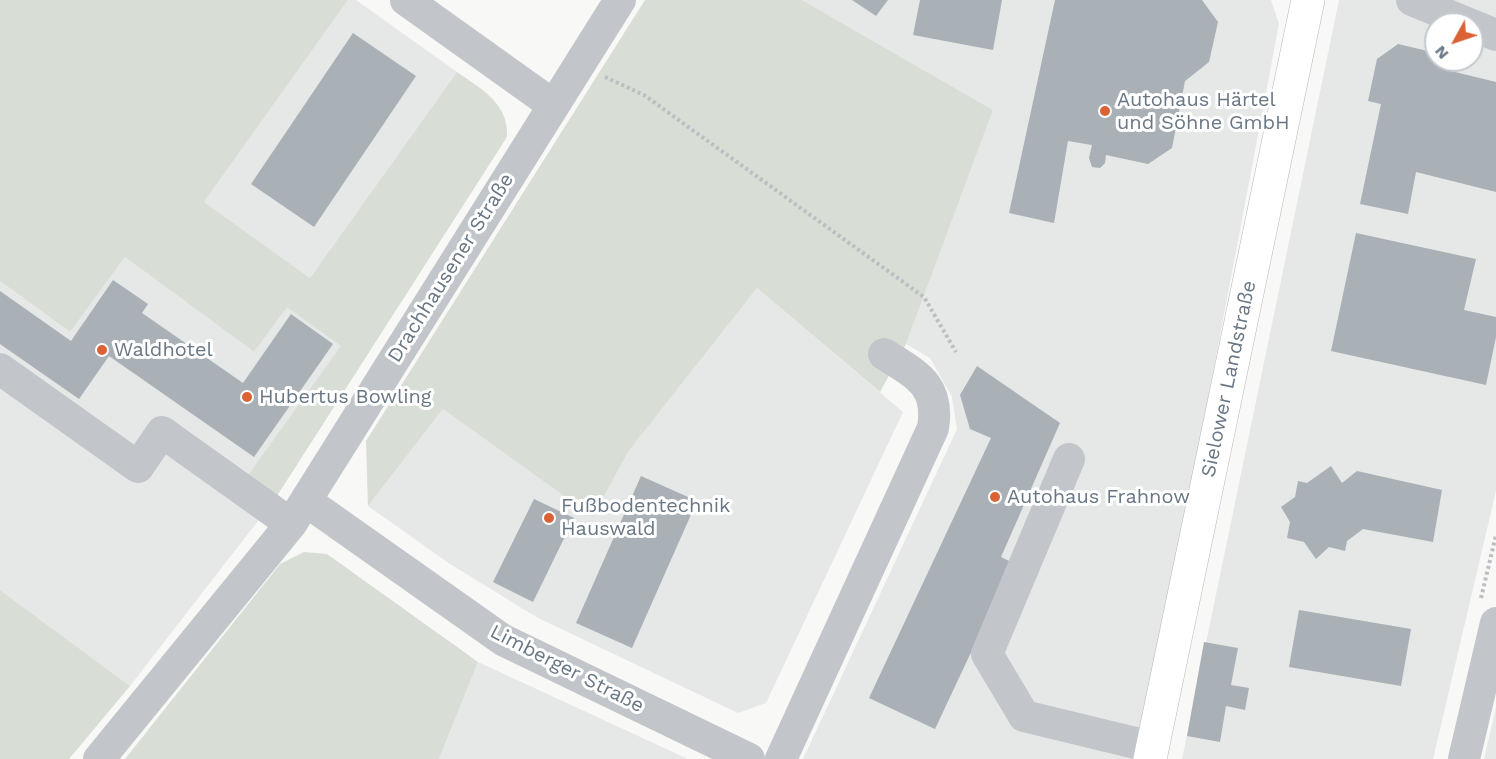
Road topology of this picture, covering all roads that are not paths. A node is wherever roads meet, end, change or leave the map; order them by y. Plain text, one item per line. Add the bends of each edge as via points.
1 (406, 0) edge
2 (620, 0) edge
3 (1308, 0) edge
4 (1412, 0) edge
5 (1440, 12) edge
6 (553, 105) junction
7 (884, 354) dead end
8 (0, 369) edge
9 (1069, 459) dead end
10 (298, 512) junction
11 (1496, 623) edge
12 (1151, 753) edge
13 (99, 759) edge
14 (749, 759) edge
15 (781, 759) edge
16 (1464, 759) edge

1 - 6 street
2 - 6 street, Drachhausener Straße
3 - 12 main road, Sielower Landstraße
4 - 5 street
6 - 10 street, Drachhausener Straße
7 - 15 street via 915,374 932,394 936,406 933,428
8 - 10 street, Limberger Straße via 138,467 162,432
9 - 12 street via 987,654 1024,716
10 - 13 street, Drachhausener Straße
10 - 14 street, Limberger Straße via 503,640
11 - 16 street

